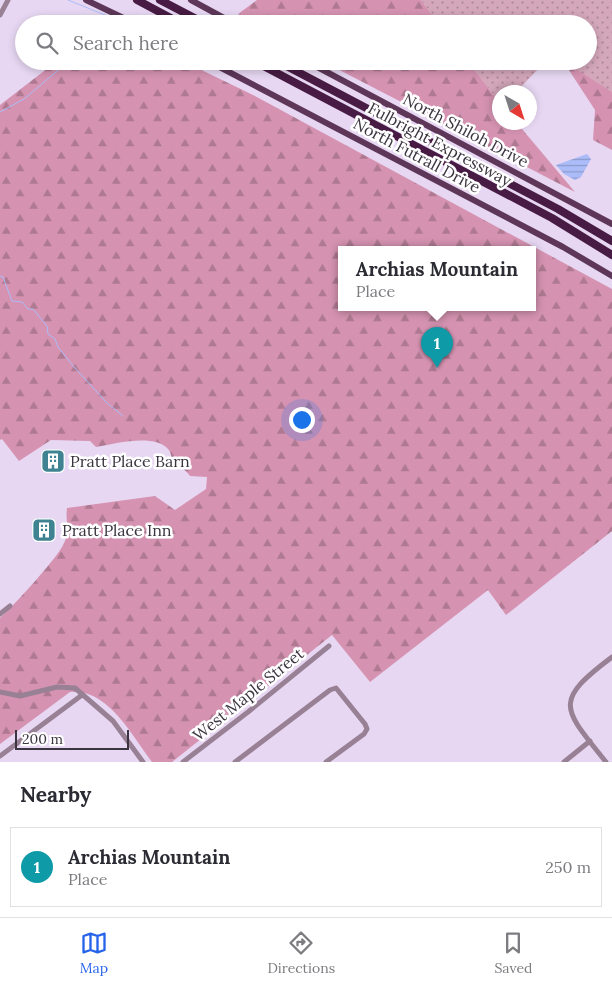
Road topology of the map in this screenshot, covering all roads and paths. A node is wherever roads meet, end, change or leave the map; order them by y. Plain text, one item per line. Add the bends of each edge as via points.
1 (8, 0) edge
2 (86, 0) edge
3 (137, 0) edge
4 (160, 0) edge
5 (171, 0) edge
6 (191, 0) edge
7 (0, 15) edge
8 (117, 15) edge
9 (165, 15) edge
10 (190, 15) edge
11 (191, 15) edge
12 (218, 15) edge
13 (225, 70) edge
14 (271, 70) edge
15 (294, 70) edge
16 (323, 70) edge
17 (612, 224) edge
18 (612, 242) edge
19 (612, 255) edge
20 (612, 276) edge
21 (10, 606) dead end
22 (0, 614) edge
23 (329, 646) dead end
24 (612, 657) edge
25 (0, 692) edge
26 (82, 695) junction
27 (590, 742) junction
28 (0, 756) edge
29 (143, 762) edge
30 (183, 762) edge
31 (235, 762) edge
32 (326, 762) edge
33 (564, 762) edge
34 (606, 762) edge

1 - 7 street
2 - 8 main road
3 - 9 highway
4 - 10 highway
5 - 11 highway
6 - 12 main road
13 - 20 main road, North Futrall Drive via 563,247
14 - 19 highway, Fulbright Expressway via 552,218
15 - 18 highway, Fulbright Expressway via 558,209
16 - 17 main road, North Shiloh Drive
21 - 22 street
23 - 30 street, West Maple Street
24 - 27 street via 584,678 573,692 570,707 574,721
25 - 26 street via 20,696 66,686 75,688
26 - 28 street
26 - 29 street via 113,721
27 - 33 street
27 - 34 street
31 - 32 street via 336,688 367,729

